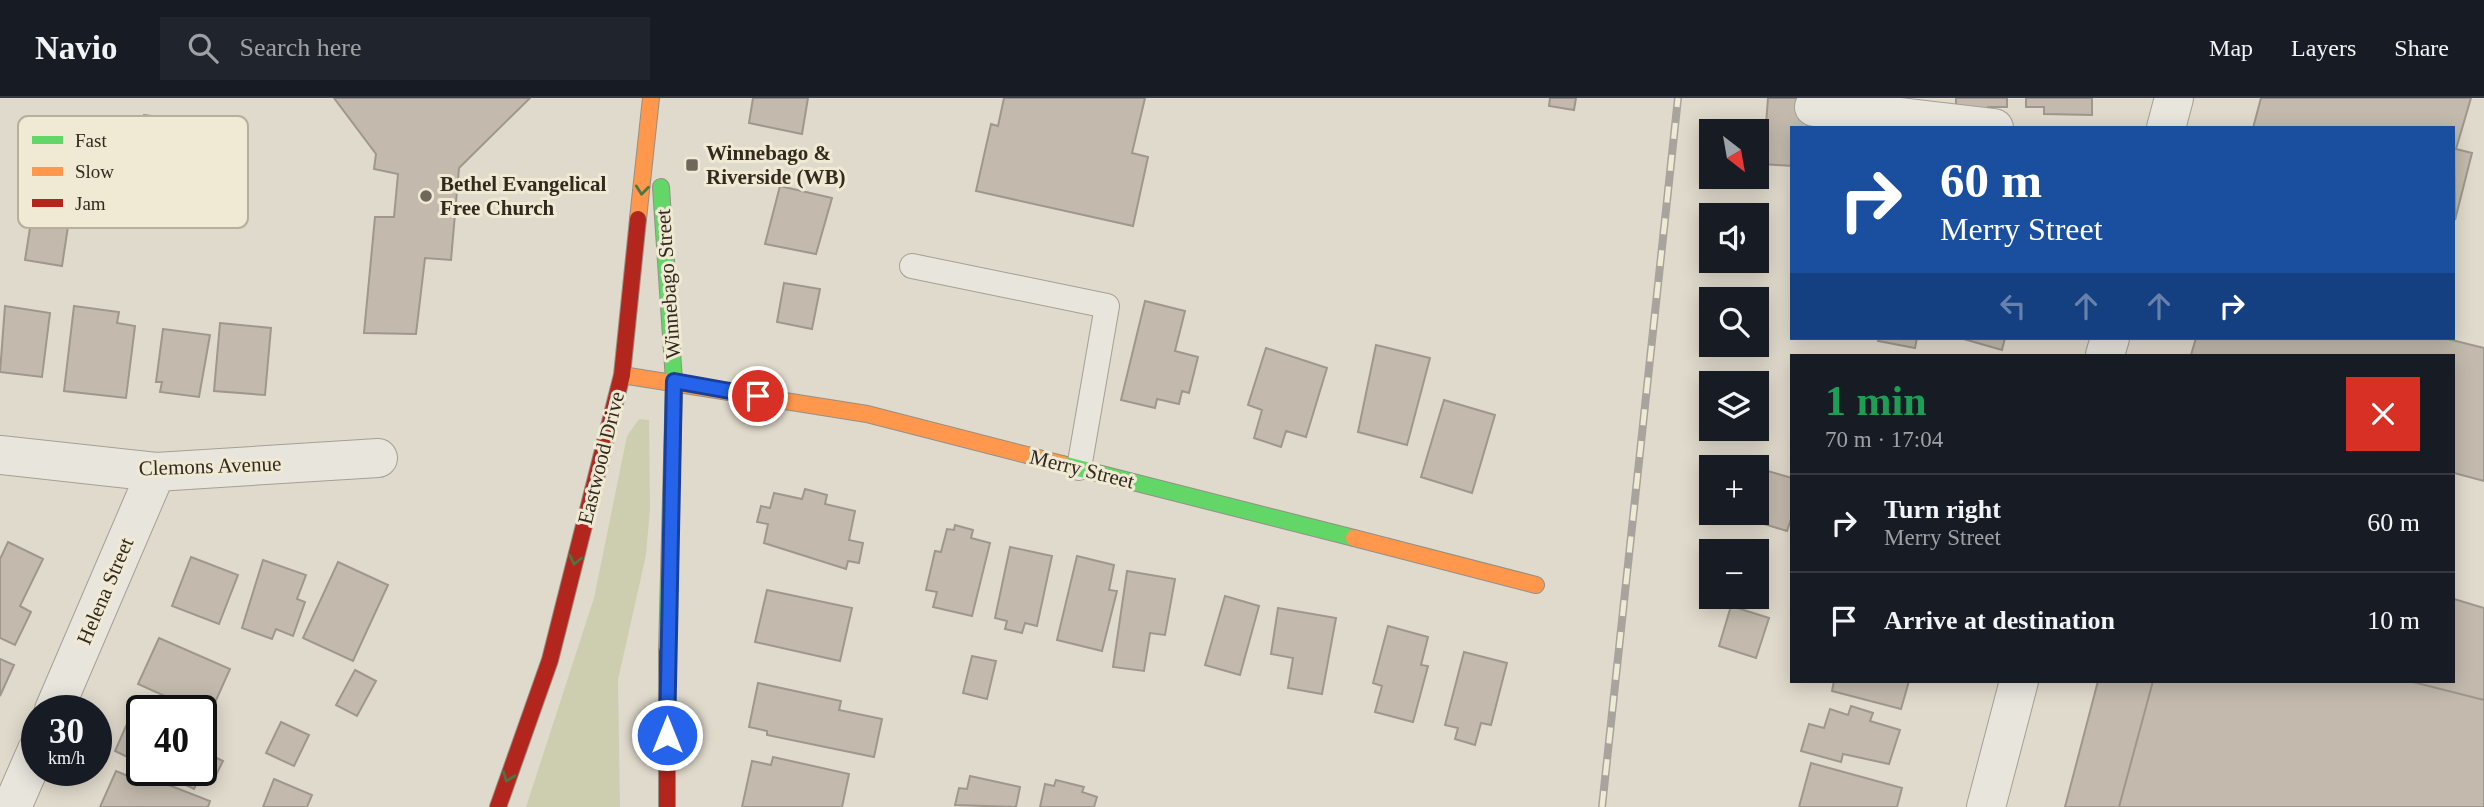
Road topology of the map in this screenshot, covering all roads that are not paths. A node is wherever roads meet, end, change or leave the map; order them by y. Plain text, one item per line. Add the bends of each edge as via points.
1 (653, 98) edge
2 (2174, 98) edge
3 (1814, 107) dead end
4 (1977, 126) edge
5 (2167, 126) edge
6 (912, 266) dead end
7 (622, 375) junction
8 (674, 381) junction
9 (0, 455) edge
10 (378, 458) dead end
11 (1079, 468) junction
12 (156, 472) junction
13 (1536, 585) dead end
14 (2018, 683) edge
15 (60, 695) edge
16 (21, 786) edge
17 (12, 807) edge
18 (498, 807) edge
19 (667, 807) edge
20 (1986, 807) edge

1 -> 7 street, Eastwood Drive
1 - 8 street, Winnebago Street
2 - 5 street
3 - 4 street
6 - 11 lane via 1107,306
7 - 8 street, Merry Street
7 -> 18 street, Eastwood Drive via 550,660
8 - 11 street, Merry Street via 867,414
8 - 19 street, Winnebago Street
9 - 12 street, Clemons Avenue
10 - 12 street, Clemons Avenue
11 - 13 street, Merry Street
12 - 15 street, Helena Street
14 - 20 street
16 - 17 street

